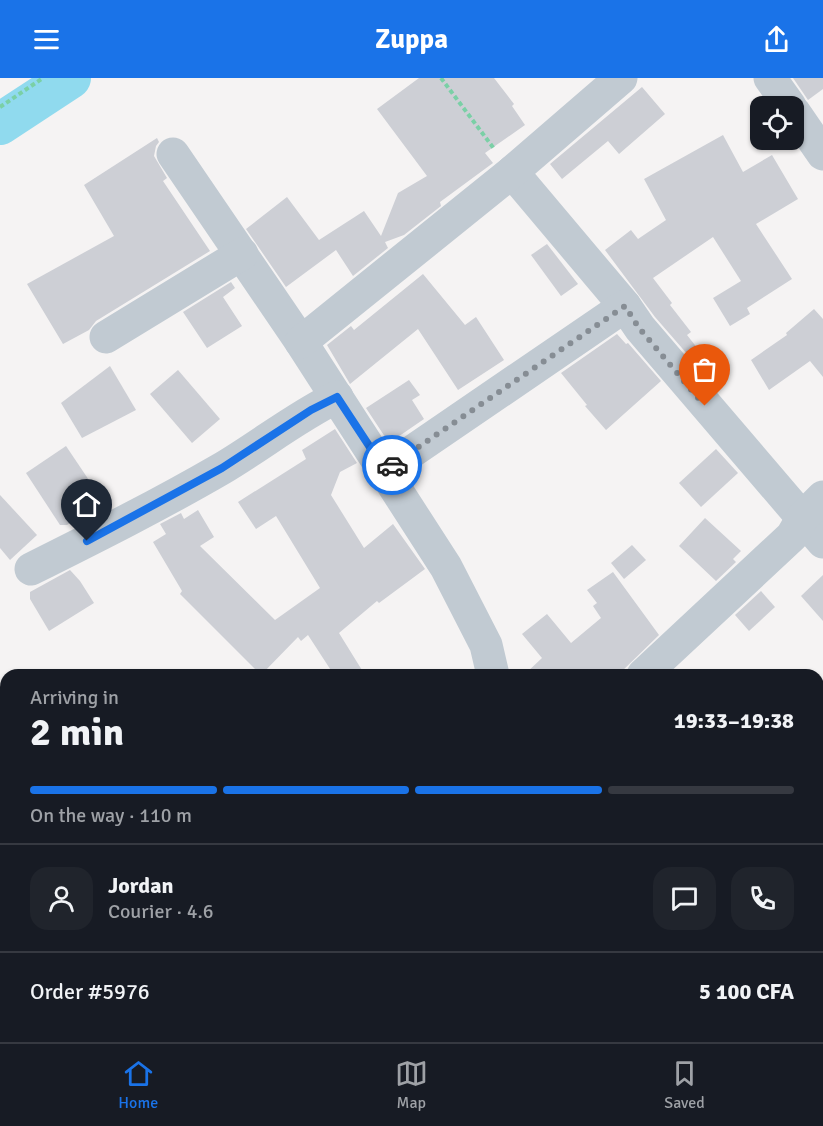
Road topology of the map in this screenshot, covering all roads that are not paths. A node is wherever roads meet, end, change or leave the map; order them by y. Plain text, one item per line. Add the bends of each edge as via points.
1 (621, 78) edge
2 (770, 78) edge
3 (783, 96) edge
4 (804, 126) edge
5 (173, 154) dead end
6 (823, 154) edge
7 (512, 172) junction
8 (242, 254) junction
9 (625, 306) junction
10 (106, 336) dead end
11 (301, 342) junction
12 (337, 397) junction
13 (385, 470) junction
14 (813, 507) edge
15 (823, 542) edge
16 (31, 569) dead end
17 (492, 669) edge
18 (649, 669) edge

1 - 7 street
2 - 3 street
4 - 6 street
5 - 8 street
7 - 9 street
7 - 11 street
8 - 10 street
8 - 11 street
9 - 13 street
9 - 14 street via 683,380
11 - 12 street
12 - 13 street
12 - 16 street via 222,468
13 - 17 street via 446,567 486,645
14 - 15 street
14 - 18 street via 792,536

